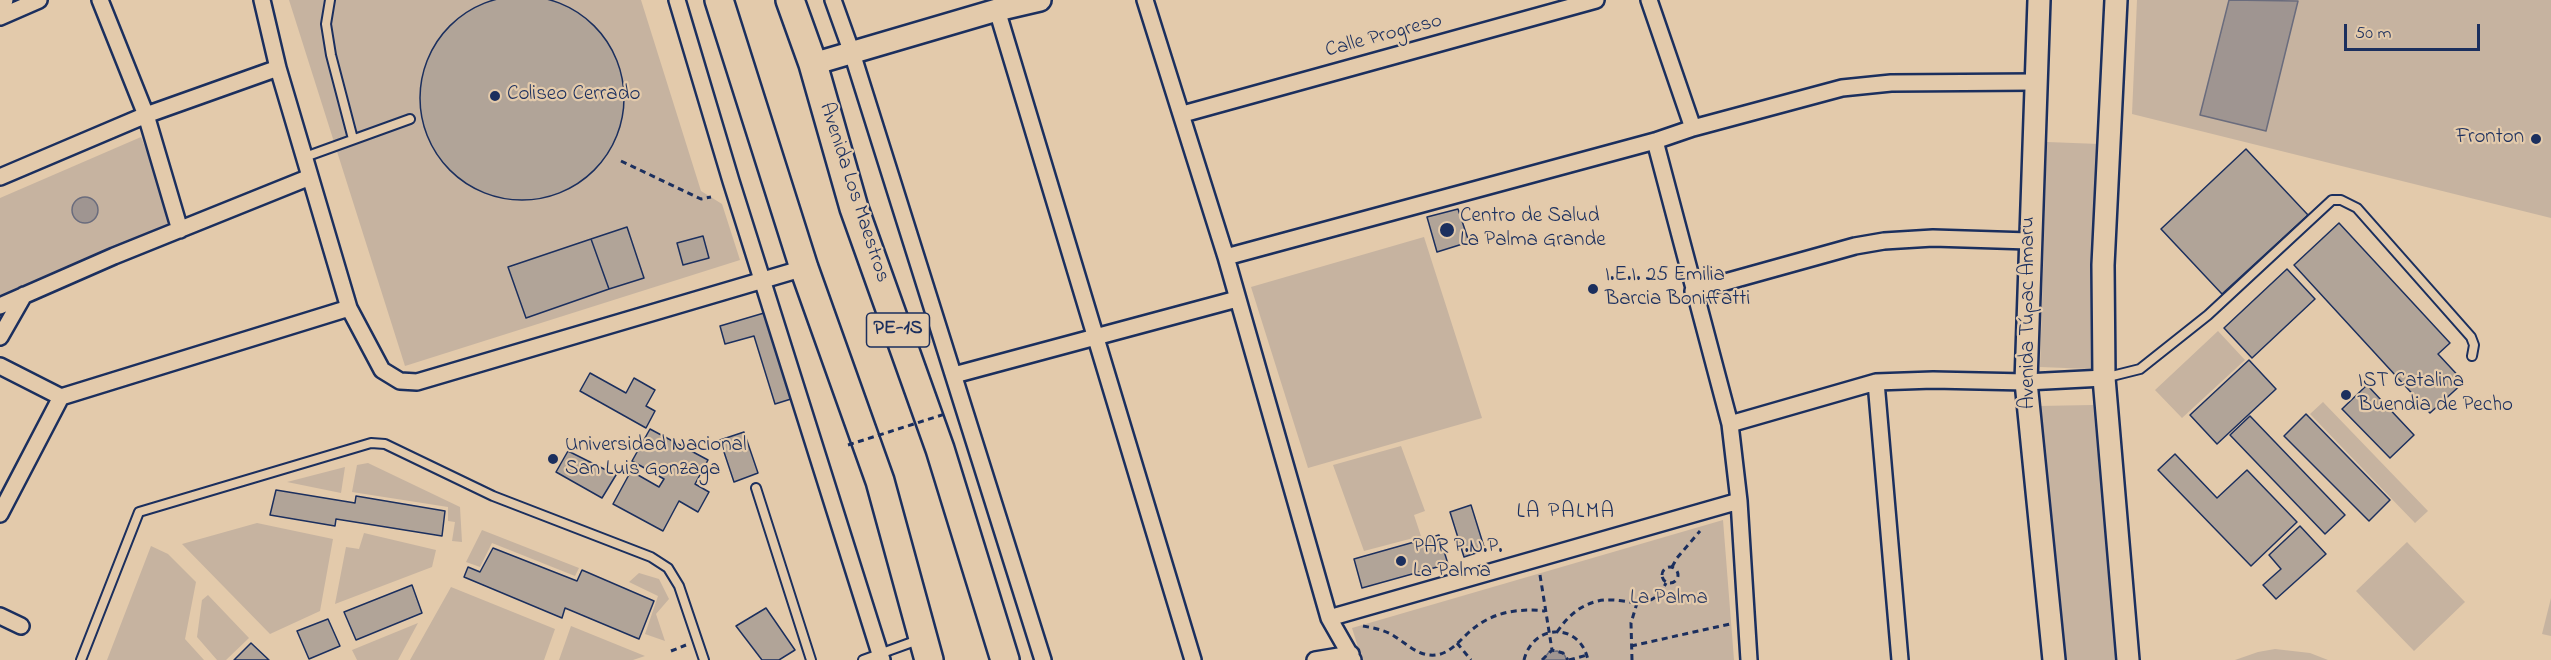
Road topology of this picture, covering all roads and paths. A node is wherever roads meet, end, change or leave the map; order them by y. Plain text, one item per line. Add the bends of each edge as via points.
1 (5, 0) edge
2 (39, 0) edge
3 (100, 0) edge
4 (262, 0) edge
5 (330, 0) edge
6 (677, 0) edge
7 (719, 0) edge
8 (790, 0) edge
9 (833, 0) edge
10 (1040, 0) edge
11 (1145, 0) edge
12 (1596, 0) edge
13 (1649, 0) edge
14 (2039, 0) edge
15 (2116, 0) edge
16 (0, 5) edge
17 (997, 10) junction
18 (0, 17) edge
19 (852, 52) junction
20 (813, 64) junction
21 (278, 68) junction
22 (2036, 82) junction
23 (1183, 114) junction
24 (146, 115) junction
25 (410, 118) dead end
26 (1693, 128) junction
27 (353, 139) junction
28 (1655, 141) junction
29 (305, 157) junction
30 (621, 161) dead end
31 (0, 177) edge
32 (310, 177) junction
33 (711, 197) dead end
34 (180, 230) junction
35 (2029, 241) junction
36 (1226, 257) junction
37 (804, 268) junction
38 (763, 280) junction
39 (1694, 291) junction
40 (24, 295) junction
41 (1237, 299) junction
42 (0, 306) edge
43 (349, 308) junction
44 (1095, 336) junction
45 (0, 337) edge
46 (2472, 356) dead end
47 (0, 366) edge
48 (954, 375) junction
49 (2104, 378) junction
50 (1876, 382) junction
51 (2026, 382) junction
52 (61, 397) junction
53 (945, 414) dead end
54 (1730, 424) junction
55 (848, 445) dead end
56 (756, 488) dead end
57 (1738, 501) junction
58 (0, 514) edge
59 (1694, 529) dead end
60 (1672, 567) junction
61 (1539, 574) dead end
62 (1666, 583) junction
63 (1637, 603) junction
64 (1545, 611) junction
65 (0, 616) edge
66 (1329, 618) junction
67 (1372, 622) dead end
68 (21, 626) dead end
69 (1557, 632) junction
70 (1732, 632) dead end
71 (1548, 633) junction
72 (1457, 644) junction
73 (1631, 646) junction
74 (926, 649) edge
75 (1552, 650) junction
76 (881, 657) edge
77 (1352, 657) edge
78 (1587, 658) edge
79 (81, 660) edge
80 (704, 660) edge
81 (811, 660) edge
82 (863, 660) edge
83 (1005, 660) edge
84 (1044, 660) edge
85 (1193, 660) edge
86 (1315, 660) edge
87 (1471, 660) edge
88 (1524, 660) edge
89 (1542, 660) edge
90 (1569, 660) edge
91 (1632, 660) edge
92 (1749, 660) edge
93 (1900, 660) edge
94 (2054, 660) edge
95 (2128, 660) edge

1 - 16 street
2 - 18 street
3 - 24 street
4 - 21 street
5 - 27 lane via 326,24 331,55
6 - 38 street
7 - 37 highway
8 - 20 highway, Avenida Los Maestros / PE-1S
9 - 19 street
10 - 17 main road
11 - 23 street
12 - 23 street, Calle Progreso
13 - 26 street
14 - 22 main road, Avenida Túpac Amaru
15 - 49 main road via 2103,265
17 - 19 main road
17 - 44 street
19 - 20 main road
19 - 48 street
20 - 83 highway, Avenida Los Maestros / PE-1S via 854,208 940,449
21 - 24 street
21 - 29 street
22 - 26 street via 1842,87
22 - 35 main road, Avenida Túpac Amaru
23 - 36 street
24 - 31 street
24 - 34 street
25 - 27 lane
26 - 28 street
27 - 29 lane
28 - 36 street
28 - 39 street
29 - 32 street
30 - 33 path via 701,199
32 - 34 street
32 - 43 street
34 - 40 street
35 - 39 street via 1884,241
35 - 51 main road, Avenida Túpac Amaru
36 - 41 street
37 - 38 street
37 - 74 highway via 880,481
38 - 43 street via 417,382 400,381 382,370
38 - 76 street
39 - 54 street
40 - 42 street
40 - 45 street
41 - 44 street
41 - 66 street
43 - 52 street
44 - 48 street
44 - 85 street
46 - 49 lane via 2471,337 2357,208 2332,200 2208,315 2140,369
47 - 52 street
48 - 84 street
49 - 51 street
49 - 95 main road
50 - 51 street
50 - 54 street
50 - 93 street
51 - 94 main road, Avenida Túpac Amaru
52 - 58 street
53 - 55 path, bridge
54 - 57 street
56 - 81 lane
57 - 66 street
57 - 92 street
59 - 60 path via 1705,526
60 - 62 path via 1661,574
60 - 62 path via 1677,578
61 - 64 path
62 - 63 path via 1653,599
63 - 69 path via 1609,600 1587,604
63 - 73 path via 1631,623
64 - 71 path
64 - 72 path via 1529,609 1497,615 1478,624
65 - 68 street
66 - 77 street
67 - 72 path via 1361,625 1385,631 1424,654 1435,655
69 - 71 path
69 - 78 path via 1580,642
70 - 73 path via 1731,623
71 - 75 path
71 - 88 path via 1532,641
72 - 87 path
73 - 91 path
74 - 76 lane
75 - 89 path
75 - 90 path
76 - 82 lane
77 - 86 street
78 - 90 path
79 - 80 lane via 139,512 371,443 386,444 493,496 651,557 668,568 680,586

